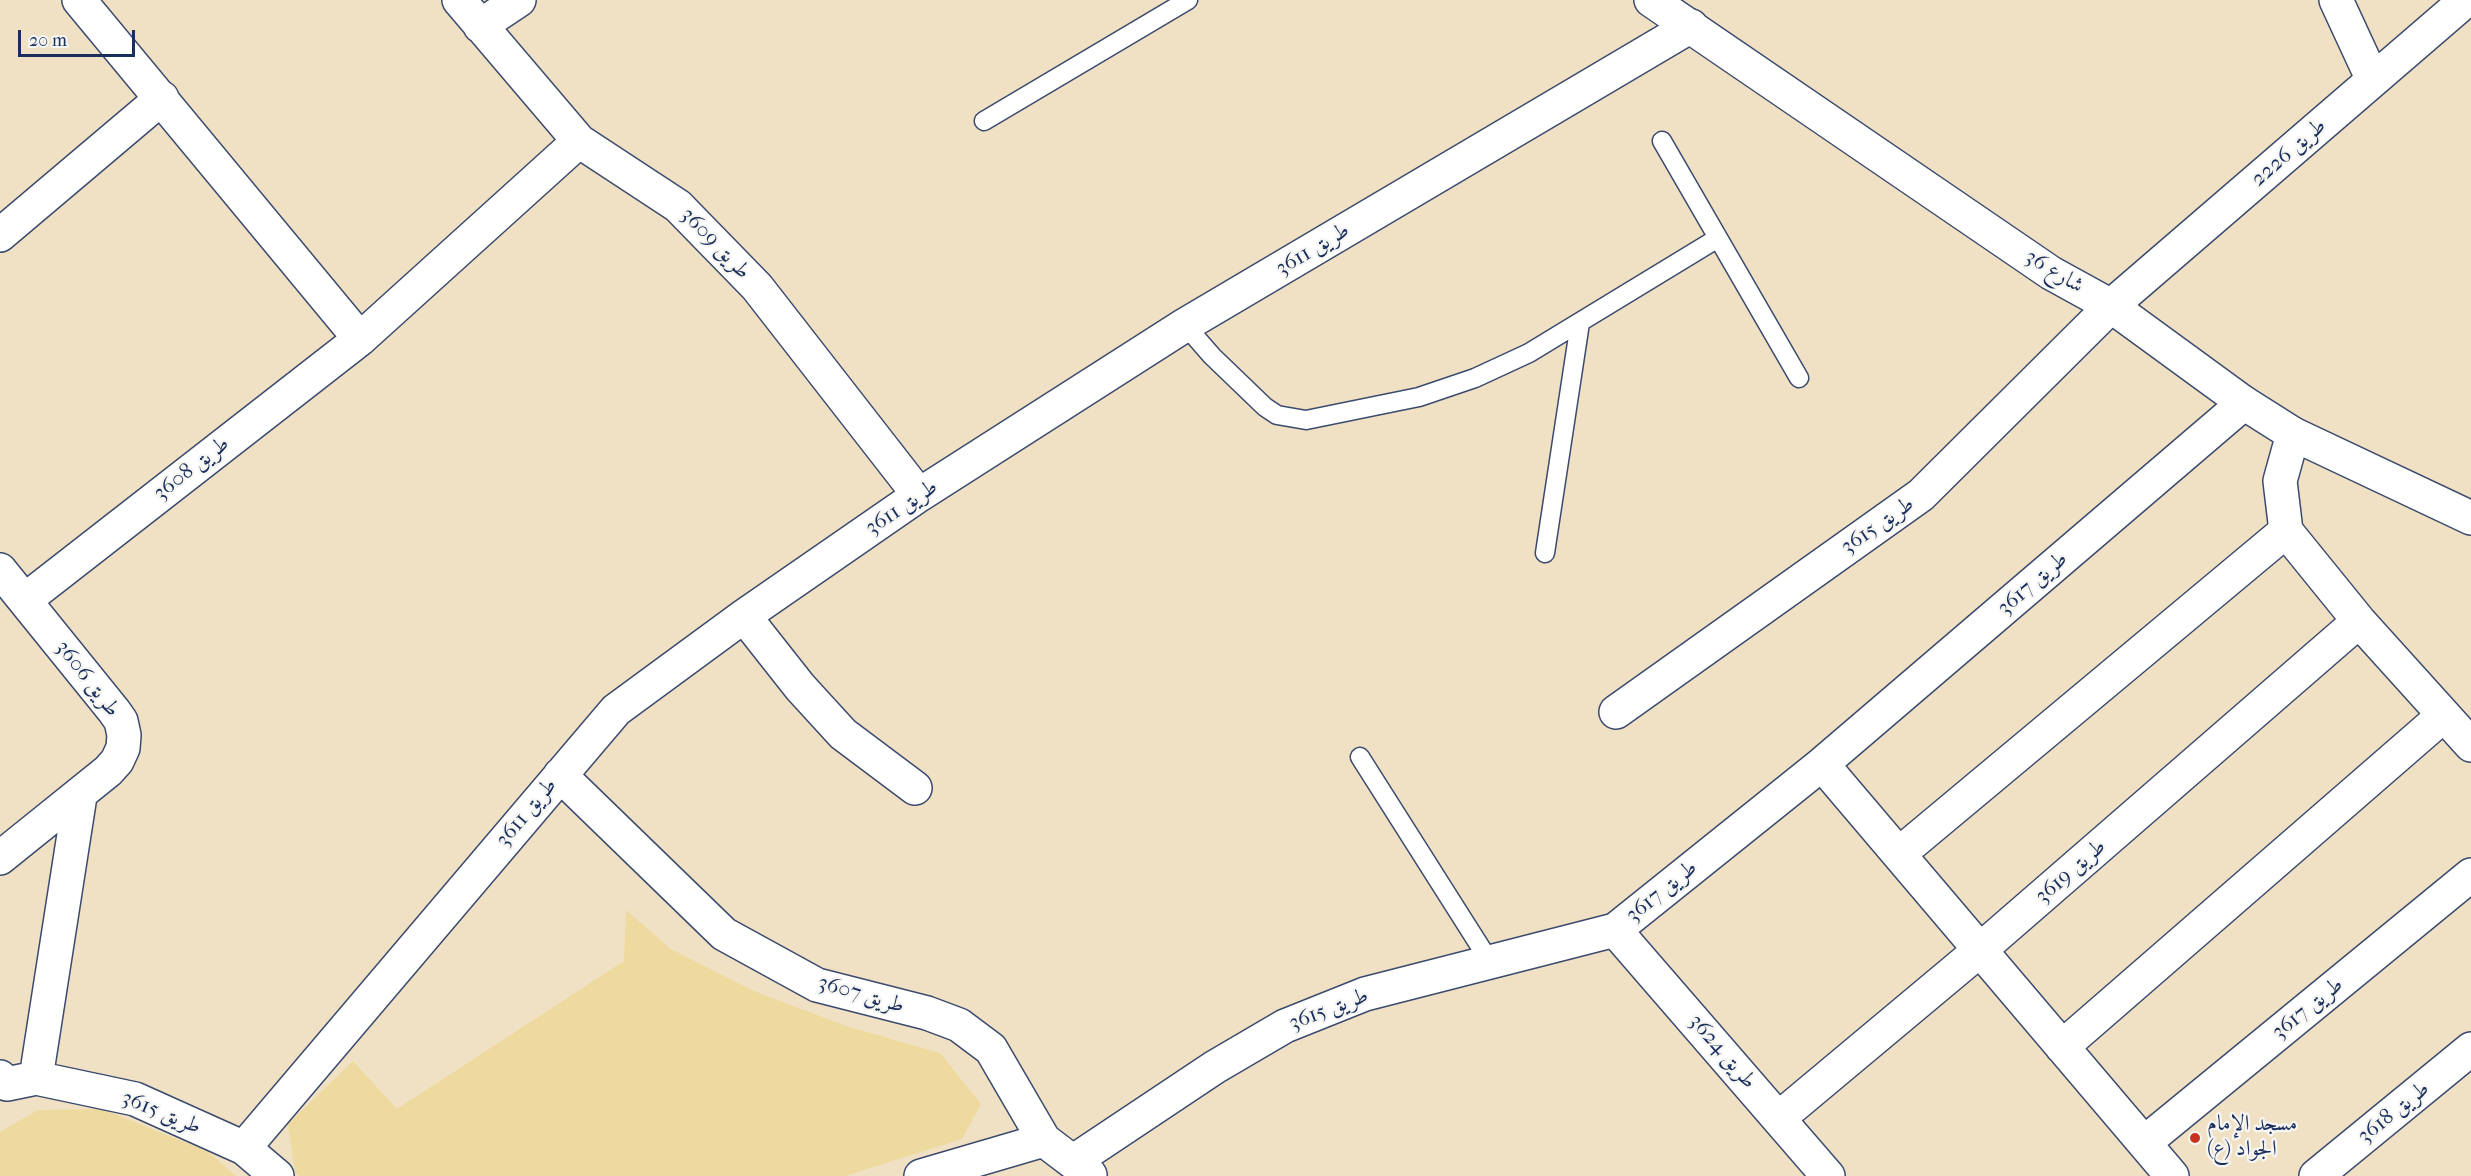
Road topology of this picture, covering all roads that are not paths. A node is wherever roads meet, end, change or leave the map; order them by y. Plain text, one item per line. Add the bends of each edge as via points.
1 (80, 0) edge
2 (459, 0) edge
3 (519, 0) edge
4 (1188, 0) edge
5 (1651, 0) edge
6 (2336, 0) edge
7 (2465, 9) edge
8 (480, 26) junction
9 (1691, 26) junction
10 (2373, 80) junction
11 (162, 98) junction
12 (984, 121) dead end
13 (579, 141) junction
14 (1662, 141) dead end
15 (0, 235) edge
16 (1718, 238) junction
17 (2111, 306) junction
18 (1580, 323) junction
19 (1185, 325) junction
20 (360, 339) junction
21 (1799, 378) dead end
22 (2244, 403) junction
23 (2293, 434) junction
24 (919, 495) junction
25 (2471, 518) edge
26 (2286, 531) junction
27 (1545, 553) dead end
28 (0, 570) edge
29 (25, 600) junction
30 (744, 616) junction
31 (2358, 621) junction
32 (1616, 712) dead end
33 (2444, 716) junction
34 (2471, 745) edge
35 (1360, 757) dead end
36 (1822, 765) junction
37 (560, 775) junction
38 (915, 788) dead end
39 (80, 796) junction
40 (1899, 854) junction
41 (0, 858) edge
42 (2471, 875) edge
43 (1615, 930) junction
44 (1980, 950) junction
45 (1490, 962) junction
46 (2062, 1047) junction
47 (2471, 1049) edge
48 (11, 1082) edge
49 (1779, 1118) junction
50 (1044, 1140) junction
51 (2144, 1143) junction
52 (244, 1148) junction
53 (1083, 1169) edge
54 (277, 1176) edge
55 (921, 1176) edge
56 (1828, 1176) edge
57 (2172, 1176) edge
58 (2316, 1176) edge

1 - 11 street
2 - 8 street, طريق 3609
3 - 8 street
4 - 12 lane
5 - 9 street, شارع 36
6 - 10 street
7 - 10 street, طريق 2226
8 - 13 street, طريق 3609
9 - 17 street, شارع 36 via 2051,273
9 - 19 street, طريق 3611
10 - 17 street, طريق 2226
11 - 15 street
11 - 20 street
13 - 20 street, طريق 3608
13 - 24 street, طريق 3609 via 678,206 757,287
14 - 16 lane
16 - 18 lane
16 - 21 lane
17 - 22 street, شارع 36
17 - 32 street, طريق 3615 via 1922,495
18 - 19 lane via 1475,378 1419,397 1306,420 1276,416
18 - 27 lane
19 - 24 street, طريق 3611
20 - 29 street, طريق 3608
22 - 23 street, شارع 36
22 - 36 street, طريق 3617
23 - 25 street, شارع 36
23 - 26 street via 2280,481
24 - 30 street, طريق 3611
26 - 31 street
26 - 40 street
28 - 29 street, طريق 3606
29 - 39 street, طريق 3606 via 121,721 123,741 117,761
30 - 37 street, طريق 3611 via 616,710
30 - 38 street via 843,734
31 - 33 street
31 - 44 street, طريق 3619
33 - 34 street
33 - 46 street
35 - 45 lane
36 - 40 street
36 - 43 street, طريق 3617
37 - 50 street, طريق 3607 via 724,934 817,985 927,1013 959,1025 991,1049
37 - 52 street, طريق 3611
39 - 41 street, طريق 3606
39 - 48 street
40 - 44 street
42 - 51 street, طريق 3617
43 - 45 street, طريق 3615
43 - 49 street, طريق 3624
44 - 46 street
44 - 49 street, طريق 3619
45 - 53 street, طريق 3615 via 1365,994 1285,1026 1215,1067
46 - 51 street
47 - 58 street, طريق 3618
48 - 52 street, طريق 3615 via 135,1099
49 - 56 street, طريق 3624
50 - 53 street, طريق 3607
50 - 55 street
51 - 57 street
52 - 54 street, طريق 3615

